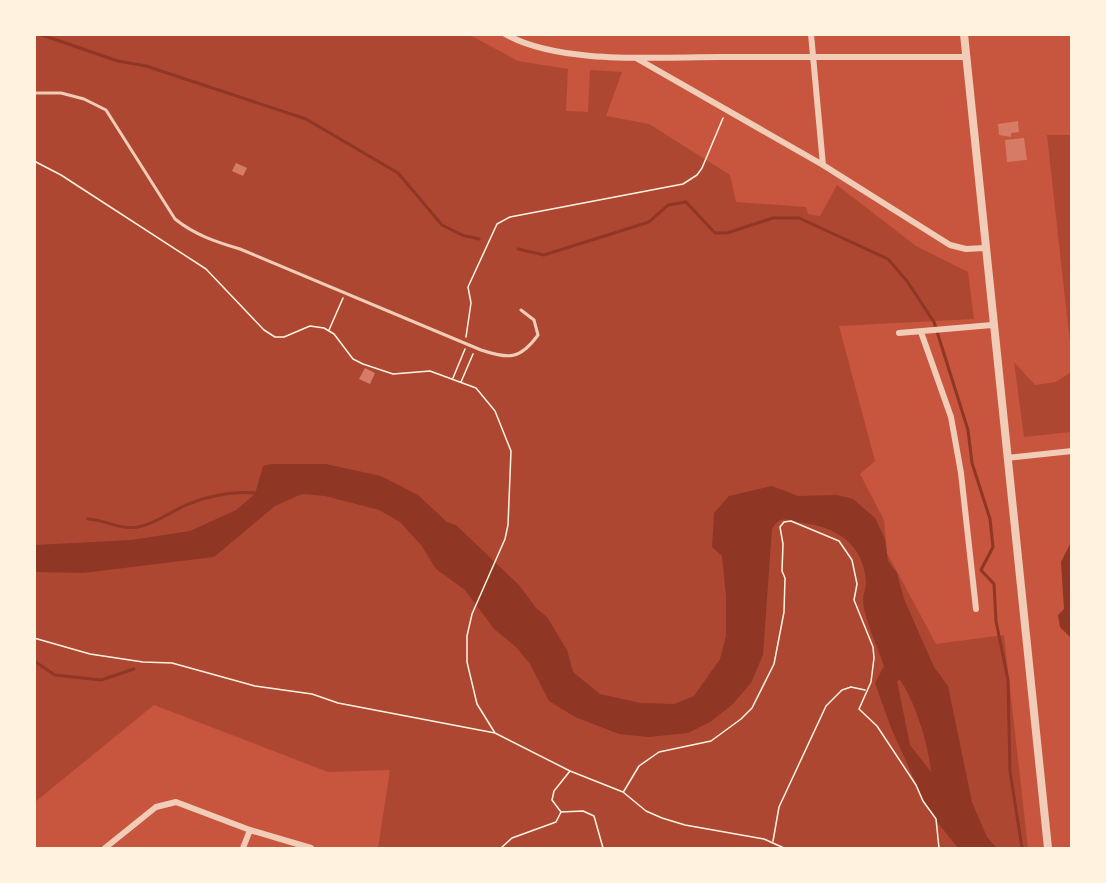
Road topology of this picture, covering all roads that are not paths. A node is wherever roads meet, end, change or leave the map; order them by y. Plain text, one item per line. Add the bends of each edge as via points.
1 (505, 34) edge
2 (811, 34) edge
3 (964, 34) edge
4 (634, 57) junction
5 (813, 57) junction
6 (966, 57) junction
7 (34, 93) edge
8 (823, 165) junction
9 (985, 248) junction
10 (521, 309) dead end
11 (992, 325) junction
12 (921, 332) junction
13 (899, 333) dead end
14 (1071, 451) edge
15 (1007, 458) junction
16 (976, 609) dead end
17 (250, 830) junction
18 (105, 849) edge
19 (243, 849) edge
20 (311, 849) edge
21 (1048, 849) edge

1 - 4 street via 558,53
2 - 5 street
3 - 6 street
4 - 5 street
4 - 8 street
5 - 6 street
5 - 8 street
6 - 9 street
7 - 10 lane via 61,93 106,110 164,204 189,230 505,358 526,351 538,335 534,320
8 - 9 street via 950,245
9 - 11 street
11 - 12 street
11 - 15 street
12 - 13 street
12 - 16 street via 951,417 962,473
14 - 15 street
15 - 21 street
17 - 18 street via 176,802 156,807
17 - 19 street
17 - 20 street

